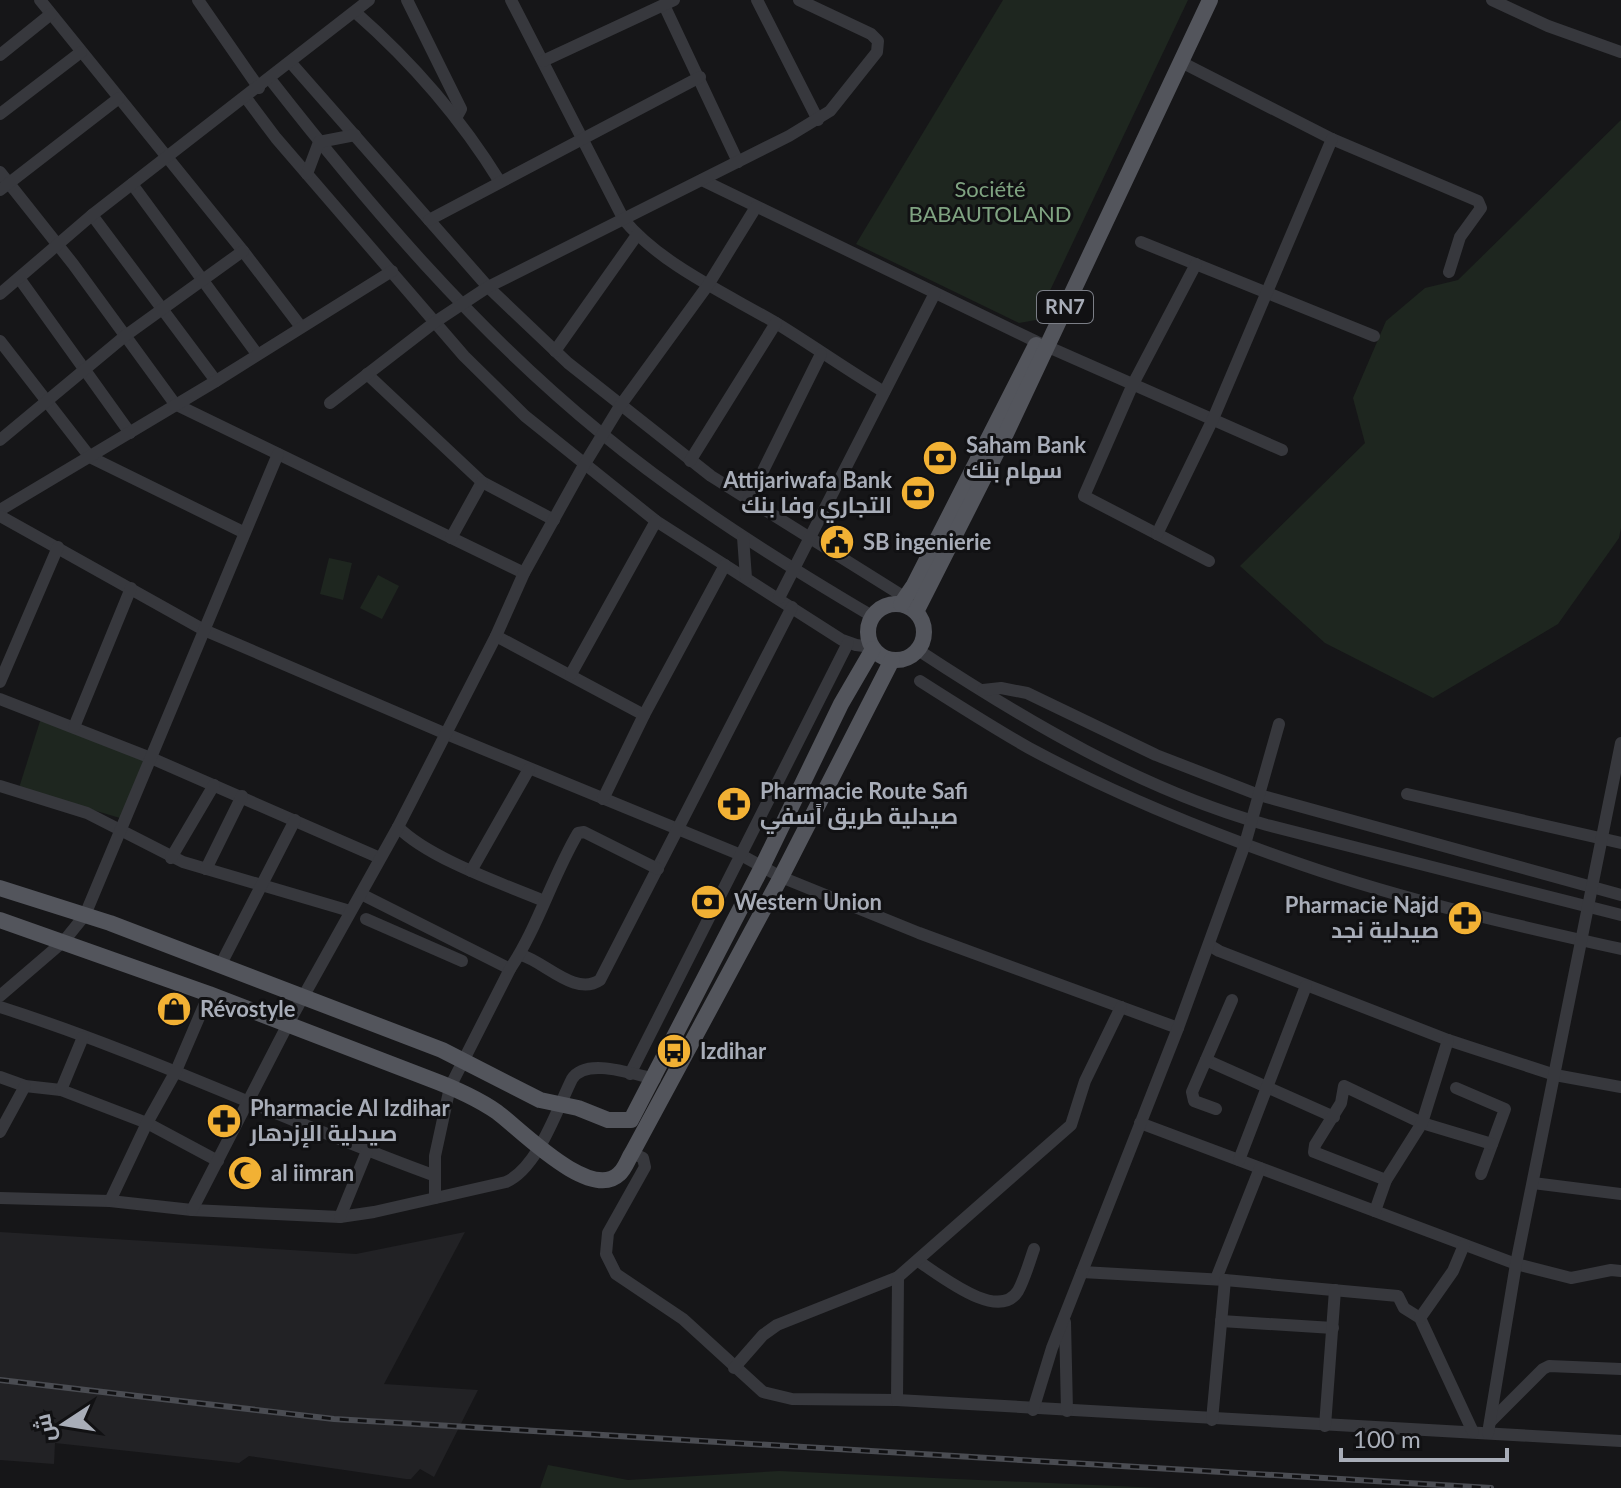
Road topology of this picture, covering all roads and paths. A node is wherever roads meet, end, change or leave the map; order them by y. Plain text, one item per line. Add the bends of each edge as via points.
1 (40, 0) edge
2 (198, 0) edge
3 (369, 0) edge
4 (407, 0) edge
5 (511, 0) edge
6 (757, 0) edge
7 (799, 0) edge
8 (1200, 0) edge
9 (1210, 0) edge
10 (1492, 0) edge
11 (669, 3) edge
12 (355, 12) junction
13 (51, 14) junction
14 (81, 52) junction
15 (1621, 52) edge
16 (0, 55) edge
17 (543, 61) junction
18 (1181, 62) junction
19 (291, 63) junction
20 (700, 77) junction
21 (270, 79) junction
22 (259, 88) junction
23 (119, 98) junction
24 (246, 98) junction
25 (0, 114) edge
26 (456, 118) junction
27 (818, 120) junction
28 (355, 135) junction
29 (583, 138) junction
30 (1332, 139) junction
31 (319, 142) junction
32 (167, 158) junction
33 (738, 162) junction
34 (0, 172) edge
35 (307, 174) junction
36 (702, 180) junction
37 (500, 182) junction
38 (132, 184) junction
39 (4, 187) edge
40 (756, 207) junction
41 (92, 215) junction
42 (429, 220) junction
43 (624, 220) junction
44 (637, 235) junction
45 (1141, 242) dead end
46 (57, 245) junction
47 (243, 251) junction
48 (1196, 264) junction
49 (392, 271) junction
50 (1449, 272) dead end
51 (19, 278) junction
52 (202, 281) junction
53 (708, 285) junction
54 (488, 287) junction
55 (1266, 292) junction
56 (935, 293) junction
57 (0, 294) edge
58 (462, 304) junction
59 (164, 310) junction
60 (435, 322) junction
61 (776, 323) junction
62 (301, 327) junction
63 (125, 336) junction
64 (1374, 336) dead end
65 (0, 341) edge
66 (1042, 344) junction
67 (555, 351) junction
68 (257, 354) junction
69 (821, 354) junction
70 (86, 369) junction
71 (367, 374) junction
72 (216, 381) junction
73 (1133, 384) junction
74 (884, 392) junction
75 (47, 400) junction
76 (330, 403) dead end
77 (175, 404) junction
78 (620, 406) junction
79 (1213, 419) junction
80 (130, 433) junction
81 (603, 435) junction
82 (0, 439) edge
83 (1282, 450) dead end
84 (278, 454) junction
85 (90, 457) junction
86 (690, 461) junction
87 (584, 465) junction
88 (482, 482) junction
89 (748, 501) junction
90 (0, 513) edge
91 (554, 520) junction
92 (656, 521) junction
93 (243, 532) junction
94 (1157, 534) junction
95 (743, 537) junction
96 (451, 538) junction
97 (810, 538) junction
98 (58, 547) junction
99 (1209, 561) dead end
100 (725, 565) junction
101 (794, 569) junction
102 (524, 573) junction
103 (746, 578) junction
104 (131, 588) junction
105 (779, 598) junction
106 (908, 605) junction
107 (792, 607) junction
108 (872, 616) junction
109 (204, 630) junction
110 (496, 636) junction
111 (848, 643) junction
112 (872, 648) junction
113 (918, 650) junction
114 (892, 660) junction
115 (571, 674) junction
116 (920, 681) dead end
117 (0, 682) edge
118 (983, 690) junction
119 (0, 699) edge
120 (1007, 705) junction
121 (644, 715) junction
122 (1279, 724) dead end
123 (74, 727) junction
124 (993, 727) junction
125 (444, 733) junction
126 (1621, 743) edge
127 (151, 758) junction
128 (529, 769) junction
129 (214, 785) junction
130 (0, 786) edge
131 (1407, 794) dead end
132 (1259, 795) junction
133 (242, 796) junction
134 (603, 799) junction
135 (295, 820) junction
136 (1252, 820) junction
137 (398, 827) junction
138 (679, 829) junction
139 (121, 830) junction
140 (1602, 840) junction
141 (1621, 843) edge
142 (1245, 844) junction
143 (741, 855) junction
144 (171, 858) junction
145 (380, 858) junction
146 (762, 867) junction
147 (206, 869) junction
148 (658, 869) junction
149 (471, 871) junction
150 (781, 877) junction
151 (262, 885) junction
152 (1593, 887) junction
153 (0, 888) edge
154 (361, 894) junction
155 (1621, 895) edge
156 (544, 901) junction
157 (1589, 907) junction
158 (350, 911) junction
159 (85, 915) junction
160 (1621, 915) edge
161 (366, 919) dead end
162 (0, 920) edge
163 (416, 923) junction
164 (408, 938) junction
165 (1583, 940) junction
166 (64, 941) junction
167 (1209, 945) junction
168 (1621, 949) edge
169 (521, 955) junction
170 (462, 961) dead end
171 (221, 964) junction
172 (510, 969) junction
173 (1306, 986) junction
174 (209, 994) junction
175 (304, 996) junction
176 (1232, 1000) dead end
177 (1121, 1007) junction
178 (1, 1008) edge
179 (288, 1024) junction
180 (1178, 1028) junction
181 (83, 1037) junction
182 (1448, 1040) junction
183 (464, 1059) junction
184 (1206, 1060) junction
185 (176, 1071) junction
186 (630, 1074) junction
187 (1555, 1075) junction
188 (0, 1077) edge
189 (655, 1079) junction
190 (25, 1086) junction
191 (1269, 1086) junction
192 (450, 1087) junction
193 (1621, 1087) edge
194 (1456, 1088) dead end
195 (61, 1090) junction
196 (249, 1102) junction
197 (559, 1104) junction
198 (1216, 1109) dead end
199 (1334, 1117) junction
200 (147, 1123) junction
201 (1140, 1123) junction
202 (1422, 1123) junction
203 (0, 1132) edge
204 (1492, 1144) junction
205 (539, 1147) junction
206 (367, 1151) junction
207 (632, 1153) junction
208 (1239, 1160) junction
209 (218, 1161) junction
210 (1260, 1168) junction
211 (1481, 1174) dead end
212 (433, 1175) junction
213 (1386, 1180) junction
214 (1533, 1183) junction
215 (1621, 1194) edge
216 (0, 1198) edge
217 (435, 1198) junction
218 (110, 1201) junction
219 (192, 1210) junction
220 (1375, 1211) junction
221 (340, 1217) junction
222 (1464, 1245) junction
223 (1034, 1249) dead end
224 (918, 1261) junction
225 (1516, 1264) junction
226 (1618, 1268) edge
227 (1082, 1272) junction
228 (898, 1277) junction
229 (1221, 1280) junction
230 (1335, 1290) junction
231 (1064, 1318) junction
232 (1420, 1318) junction
233 (1221, 1321) junction
234 (1333, 1328) junction
235 (734, 1368) junction
236 (1621, 1369) edge
237 (897, 1400) junction
238 (1033, 1410) junction
239 (1067, 1411) junction
240 (1212, 1420) junction
241 (1325, 1426) junction
242 (1489, 1427) junction
243 (1473, 1432) junction
244 (1621, 1441) edge

1 - 13 street
2 - 22 street
3 - 12 street
4 - 26 street via 459,106
5 - 17 street
6 - 27 street
7 - 27 street via 878,41 877,52
8 - 66 main road, RN7
9 - 18 main road, RN7
10 - 15 street
11 - 17 street
11 - 20 street
12 - 19 street
12 - 26 street via 400,53
13 - 14 street
13 - 16 street
14 - 23 street
14 - 25 street
17 - 29 street
18 - 30 street
18 - 66 main road, RN7
19 - 21 street
19 - 28 street
20 - 29 street
20 - 33 street
21 - 22 street
21 - 31 street
22 - 24 street
23 - 32 street
23 - 39 street
24 - 32 street
24 - 35 street
26 - 37 street
27 - 33 street
28 - 31 street
28 - 42 street
29 - 37 street
29 - 43 street
30 - 50 street via 1478,201 1481,208 1460,237
30 - 55 street
31 - 35 street
31 - 58 street
32 - 38 street
32 - 47 street
33 - 36 street
34 - 39 street
35 - 49 street
36 - 40 street
36 - 43 street
37 - 42 street
38 - 41 street
38 - 52 street
39 - 46 street
40 - 53 street
40 - 56 street
41 - 46 street
41 - 59 street
42 - 54 street
43 - 44 street
43 - 54 street
44 - 53 street
44 - 67 street
45 - 48 street
46 - 51 street
46 - 63 street
47 - 52 street
47 - 62 street
48 - 55 street
48 - 73 street
49 - 60 street
49 - 62 street
51 - 57 street
51 - 70 street
52 - 59 street
52 - 68 street
53 - 61 street
53 - 78 street
54 - 58 street
54 - 67 street
55 - 64 street
55 - 79 street
56 - 66 street
56 - 74 street
58 - 60 street
58 - 81 street
59 - 63 street
59 - 72 street
60 - 71 street
60 - 87 street via 498,391
61 - 69 street
61 - 86 street
62 - 68 street
63 - 70 street
63 - 77 street
65 - 75 street
66 - 73 street
66 - 106 main road, RN7
67 - 78 street
68 - 72 street
69 - 74 street
69 - 89 street
70 - 75 street
70 - 80 street
71 - 76 street
71 - 88 street
72 - 77 street
73 - 79 street
73 - 94 street via 1084,496
74 - 97 street
75 - 82 street
75 - 85 street
77 - 80 street
77 - 84 street
78 - 81 street
78 - 86 street
79 - 83 street
79 - 94 street
80 - 85 street
81 - 87 street
81 - 95 street
84 - 93 street
84 - 96 street
85 - 90 street
85 - 93 street
86 - 89 street
87 - 91 street
87 - 92 street
88 - 91 street
88 - 96 street
89 - 97 street
90 - 98 street
91 - 102 street
92 - 100 street
92 - 115 street
93 - 109 street
94 - 99 street
95 - 101 street
95 - 103 street
96 - 102 street
97 - 101 street
97 - 106 street
98 - 104 street
98 - 117 street
100 - 103 street
100 - 121 street
101 - 105 street
101 - 108 street
102 - 110 street
103 - 105 street
104 - 109 street
104 - 123 street
105 - 107 street
106 - 108 main road via 885,606
106 - 113 main road via 924,631
107 - 111 street
107 - 138 street
108 - 112 main road
109 - 125 street
109 - 127 street
110 - 115 street
110 - 125 street
111 - 112 street
111 - 143 street
112 - 114 main road
112 - 146 main road
113 - 114 main road
113 - 118 street
114 - 150 main road
115 - 121 street
116 - 124 street
118 - 120 street
118 - 132 street via 1027,693 1156,755
119 - 123 street
120 - 124 street
120 - 136 street via 1123,769
121 - 134 street
122 - 132 street
123 - 127 street
124 - 142 street via 1149,805
125 - 128 street
125 - 137 street
126 - 140 street
127 - 129 street
127 - 139 street
128 - 134 street
128 - 149 street
129 - 133 street
129 - 144 street
130 - 139 street via 87,813
131 - 140 street
132 - 136 street
132 - 152 street
133 - 135 street
133 - 147 street
134 - 138 street
135 - 145 street
135 - 151 street
136 - 142 street
136 - 157 street
137 - 145 street
137 - 149 street
138 - 143 street
138 - 148 street
139 - 144 street
139 - 159 street
140 - 141 street
140 - 152 street
142 - 165 street via 1397,895
142 - 167 street
143 - 146 street
143 - 186 street
144 - 147 street
145 - 154 street
146 - 150 street
146 - 189 main road
147 - 151 street
148 - 156 street via 578,833
148 - 169 street via 594,985 572,982
149 - 156 street
150 - 177 street
150 - 207 main road
151 - 158 street
151 - 171 street
152 - 155 street
152 - 157 street
153 - 159 main road
154 - 158 street
154 - 163 street
156 - 169 street
157 - 160 street
157 - 165 street
158 - 175 street
159 - 166 street
159 - 171 main road
161 - 164 street
162 - 166 main road
163 - 164 street
163 - 172 street
164 - 170 street
165 - 168 street
165 - 187 street
166 - 174 main road
166 - 178 street
167 - 173 street
167 - 180 street
169 - 172 street
171 - 175 main road
172 - 183 street
173 - 182 street
173 - 191 street
174 - 179 main road
174 - 185 street
175 - 179 street
175 - 183 main road
176 - 184 street
177 - 180 street
177 - 224 street via 1085,1081 1071,1125
178 - 181 street
179 - 192 main road
179 - 196 street
180 - 201 street
181 - 185 street
181 - 195 street
182 - 187 street
182 - 202 street
183 - 192 street
183 - 197 main road via 531,1096
184 - 191 street
184 - 198 street via 1192,1096
185 - 196 street
185 - 200 street
186 - 189 street
186 - 197 street via 585,1067 575,1073
187 - 193 street
187 - 214 street
188 - 190 street
189 - 197 main road via 631,1120 608,1120
190 - 195 street
190 - 203 street
191 - 199 street
191 - 208 street
192 - 205 main road via 497,1112
192 - 212 street
194 - 204 street via 1504,1107
195 - 200 street
196 - 206 street
196 - 209 street
197 - 205 street
199 - 202 street via 1344,1086
199 - 213 street via 1314,1152
200 - 209 street
200 - 218 street
201 - 208 street
201 - 227 street
202 - 204 street
202 - 213 street
204 - 211 street
205 - 207 main road via 555,1161 602,1179 619,1175
205 - 217 street via 512,1180
206 - 212 street
206 - 221 street
207 - 235 street via 643,1158 645,1170 608,1233 609,1261 622,1278 683,1319
208 - 210 street
209 - 219 street
210 - 220 street
210 - 229 street
212 - 217 street
213 - 220 street
214 - 215 street
214 - 225 street
216 - 218 street
217 - 221 street
218 - 219 street
219 - 221 street
220 - 222 street
222 - 225 street
222 - 232 street via 1453,1271
223 - 224 street via 1017,1292 994,1302
224 - 228 street
225 - 226 street via 1571,1278
225 - 242 street
227 - 229 street
227 - 231 street
228 - 235 street via 777,1325
228 - 237 street
229 - 230 street
229 - 233 street
230 - 232 street via 1398,1296 1404,1308
230 - 234 street
231 - 238 street
231 - 239 street
232 - 243 street
233 - 234 street
233 - 240 street
234 - 241 street
235 - 237 street via 776,1397
236 - 242 street via 1549,1366
237 - 238 street
238 - 239 street
239 - 240 street
240 - 241 street
241 - 243 street
242 - 243 street
242 - 244 street

